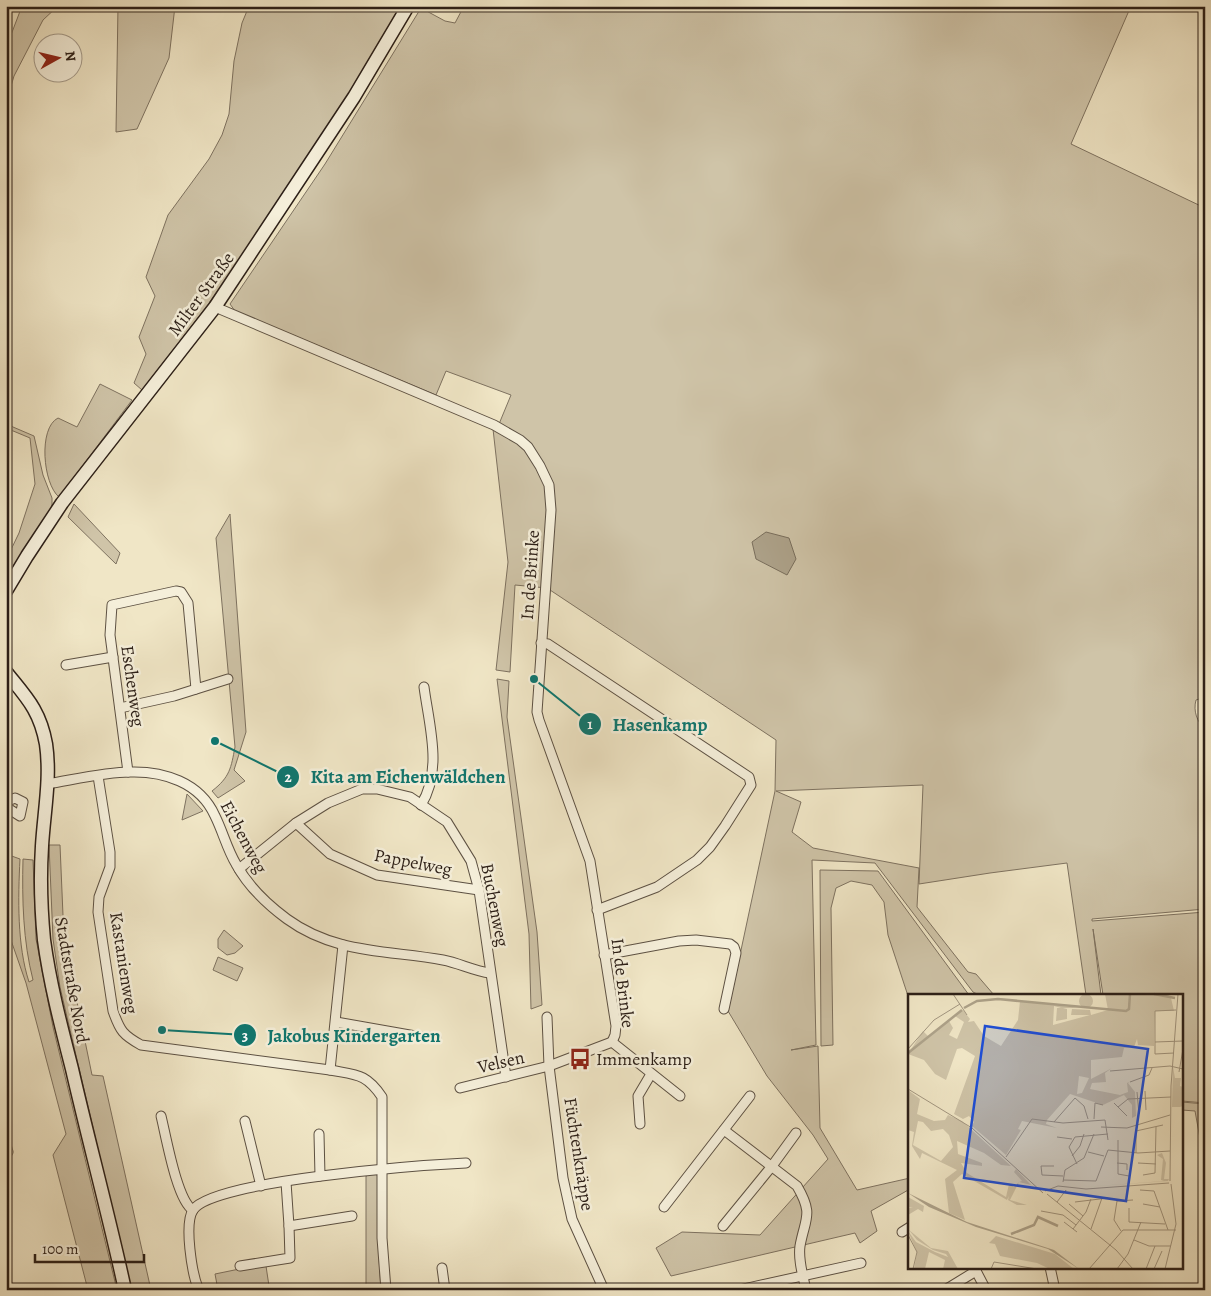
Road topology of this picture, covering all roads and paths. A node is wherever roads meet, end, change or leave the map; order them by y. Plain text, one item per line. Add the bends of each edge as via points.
1 (408, 6) edge
2 (215, 307) junction
3 (6, 591) edge
4 (541, 643) junction
5 (113, 657) junction
6 (66, 665) dead end
7 (8, 677) edge
8 (228, 679) dead end
9 (424, 688) dead end
10 (196, 689) junction
11 (120, 708) junction
12 (128, 772) junction
13 (98, 776) junction
14 (47, 784) junction
15 (6, 802) edge
16 (421, 805) junction
17 (6, 807) edge
18 (296, 823) junction
19 (238, 869) junction
20 (479, 890) junction
21 (597, 910) junction
22 (343, 946) junction
23 (604, 954) junction
24 (490, 972) junction
25 (724, 1009) dead end
26 (547, 1017) dead end
27 (336, 1022) junction
28 (436, 1037) dead end
29 (612, 1042) junction
30 (549, 1066) junction
31 (330, 1070) junction
32 (651, 1074) junction
33 (506, 1077) junction
34 (460, 1088) dead end
35 (680, 1096) dead end
36 (750, 1096) dead end
37 (161, 1116) dead end
38 (246, 1121) dead end
39 (640, 1124) dead end
40 (724, 1130) junction
41 (796, 1133) dead end
42 (319, 1134) dead end
43 (466, 1163) dead end
44 (772, 1166) junction
45 (383, 1168) junction
46 (320, 1176) junction
47 (286, 1182) junction
48 (261, 1186) junction
49 (664, 1207) dead end
50 (193, 1210) junction
51 (352, 1216) dead end
52 (290, 1226) junction
53 (723, 1226) dead end
54 (861, 1263) dead end
55 (240, 1266) dead end
56 (442, 1268) dead end
57 (1050, 1268) edge
58 (975, 1269) edge
59 (803, 1277) junction
60 (6, 1286) edge
61 (198, 1288) dead end
62 (7, 1290) edge
63 (125, 1290) edge
64 (386, 1290) edge
65 (445, 1290) edge
66 (604, 1290) edge
67 (739, 1290) edge
68 (806, 1290) edge
69 (944, 1290) edge
70 (986, 1290) edge
71 (1056, 1290) edge

1 - 2 main road, Milter Straße via 354,97
2 - 3 main road, Milter Straße via 54,514
2 - 4 street, In de Brinke via 494,425 528,446 549,485 551,510
4 - 21 street, In de Brinke via 537,712 590,861
4 - 21 street via 548,644 751,780 725,826 697,860 657,887
5 - 6 street
5 - 10 street, Eschenweg via 110,635 112,605 181,592 188,603
5 - 11 street, Eschenweg
7 - 14 main road, Stadtstraße Nord via 30,700 40,721 46,744
8 - 10 street
9 - 16 street via 433,772
10 - 11 street
11 - 12 street, Eschenweg
12 - 13 street, Eichenweg
12 - 19 street, Eichenweg via 158,773 176,779 202,796 212,809
13 - 14 street, Eichenweg
13 - 31 street, Kastanienweg via 110,852 110,866 99,897 98,912 113,1011 127,1038 141,1045
14 - 63 main road, Stadtstraße Nord via 40,886 48,966
15 - 17 street via 15,798 23,802 20,816
16 - 18 street, Buchenweg via 410,797 384,790 362,789 328,803
16 - 20 street, Buchenweg via 447,822 471,861
18 - 19 street, Buchenweg
18 - 20 street, Pappelweg via 330,854 377,875
19 - 22 street, Eichenweg via 254,889 288,919
20 - 24 street, Buchenweg
21 - 23 street, In de Brinke
22 - 24 street, Eichenweg via 443,960
22 - 27 street
23 - 25 street via 679,941 730,944 736,953
23 - 29 street, In de Brinke via 616,1026
24 - 33 street
26 - 30 street, Füchtenknäppe
27 - 28 street via 421,1038
27 - 31 street
29 - 30 street
29 - 32 street
30 - 33 street, Velsen
30 - 66 street, Füchtenknäppe via 563,1178 572,1219
31 - 45 street, Kastanienweg via 361,1076 373,1084 382,1097
32 - 35 street
32 - 39 street via 638,1096
33 - 34 street, Velsen
36 - 40 street
37 - 50 street via 184,1201
38 - 48 street
40 - 44 street
40 - 49 street
41 - 44 street
42 - 46 street
43 - 45 street
44 - 53 street
44 - 59 street via 797,1186 807,1209 808,1218 800,1248
45 - 46 street
45 - 64 street via 382,1238
46 - 47 street
47 - 48 street
47 - 52 street
48 - 50 street via 202,1202
50 - 61 street via 190,1249
51 - 52 street
52 - 55 street via 290,1258
54 - 59 street
56 - 65 street
57 - 71 street
58 - 69 street
58 - 70 street
59 - 67 street
59 - 68 street
60 - 62 street

